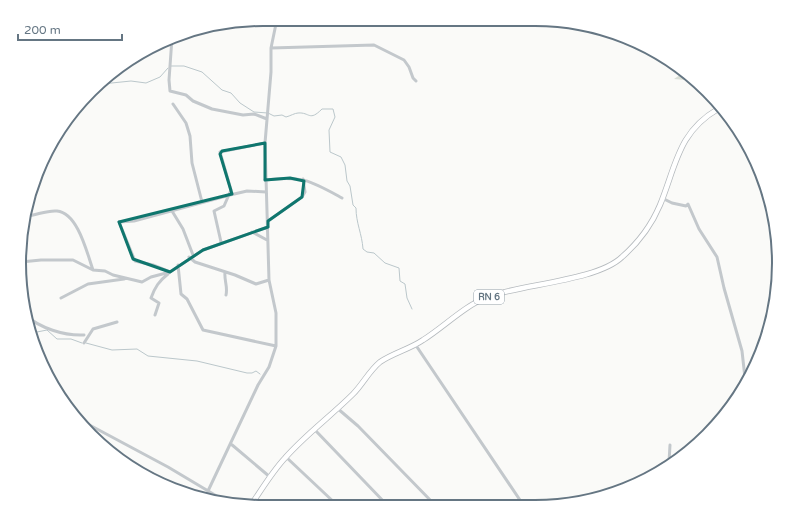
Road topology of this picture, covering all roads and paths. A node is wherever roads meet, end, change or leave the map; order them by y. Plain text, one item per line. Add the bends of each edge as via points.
1 (275, 26) edge
2 (172, 44) edge
3 (271, 48) junction
4 (416, 81) dead end
5 (173, 104) dead end
6 (716, 110) edge
7 (267, 119) junction
8 (265, 143) junction
9 (303, 179) junction
10 (265, 180) junction
11 (266, 192) junction
12 (230, 195) junction
13 (342, 198) dead end
14 (662, 198) junction
15 (202, 202) junction
16 (172, 211) junction
17 (31, 215) edge
18 (268, 221) junction
19 (268, 227) junction
20 (252, 232) junction
21 (267, 240) junction
22 (221, 242) junction
23 (193, 255) junction
24 (190, 257) junction
25 (26, 261) edge
26 (178, 265) junction
27 (93, 270) junction
28 (170, 272) junction
29 (225, 272) junction
30 (128, 278) junction
31 (269, 280) junction
32 (226, 295) dead end
33 (61, 298) dead end
34 (155, 315) dead end
35 (33, 321) edge
36 (117, 322) dead end
37 (84, 335) dead end
38 (84, 343) dead end
39 (415, 344) junction
40 (276, 346) junction
41 (745, 374) edge
42 (337, 408) junction
43 (90, 426) edge
44 (315, 430) junction
45 (231, 444) junction
46 (670, 445) dead end
47 (286, 457) junction
48 (669, 458) edge
49 (270, 477) junction
50 (208, 491) junction
51 (214, 494) edge
52 (256, 500) edge
53 (332, 500) edge
54 (382, 500) edge
55 (430, 500) edge
56 (520, 500) edge

1 - 3 street
2 - 7 street via 168,80 170,91 186,95 212,109 243,115 254,114
3 - 4 street via 374,45 404,60
3 - 7 street
5 - 15 street via 186,123 190,136 192,163
6 - 14 main road, RN 6 via 695,127 684,142
7 - 8 street
8 - 10 street
8 - 12 street via 220,152 230,185
9 - 10 street
9 - 13 street via 322,186
9 - 18 street via 305,192 302,197
10 - 11 street
11 - 12 street via 246,191
11 - 18 street
12 - 15 street
12 - 22 street via 224,206 214,211
14 - 39 main road, RN 6 via 646,229 618,260 576,276 488,297 459,313
14 - 41 street via 672,203 689,205 699,229 717,257 742,351
15 - 16 street
16 - 23 street via 183,229
16 - 28 street via 134,221 119,222 135,261
17 - 27 street via 49,211 63,213 79,230
18 - 19 street
19 - 20 street
19 - 21 street
20 - 21 street
20 - 22 street
21 - 31 street
22 - 23 street
23 - 24 street
24 - 26 street
24 - 29 street via 195,262
25 - 27 street via 73,260
26 - 28 street
26 - 40 street via 181,294 187,299 203,330
27 - 30 street via 105,270 113,275
28 - 30 street via 142,282
28 - 34 street via 158,281 151,298 159,303
29 - 31 street via 256,284
29 - 32 street via 228,287
30 - 33 street via 88,284
31 - 40 street via 276,313
35 - 37 street via 59,332
36 - 38 street via 93,329
39 - 42 main road, RN 6 via 379,363 353,394
39 - 56 street
40 - 45 street via 269,367 258,384
42 - 44 main road, RN 6
42 - 55 street
43 - 50 street
44 - 47 main road, RN 6
44 - 54 street
45 - 49 street
45 - 50 street
46 - 48 street
47 - 49 main road, RN 6
47 - 53 street
49 - 52 main road, RN 6
50 - 51 street

